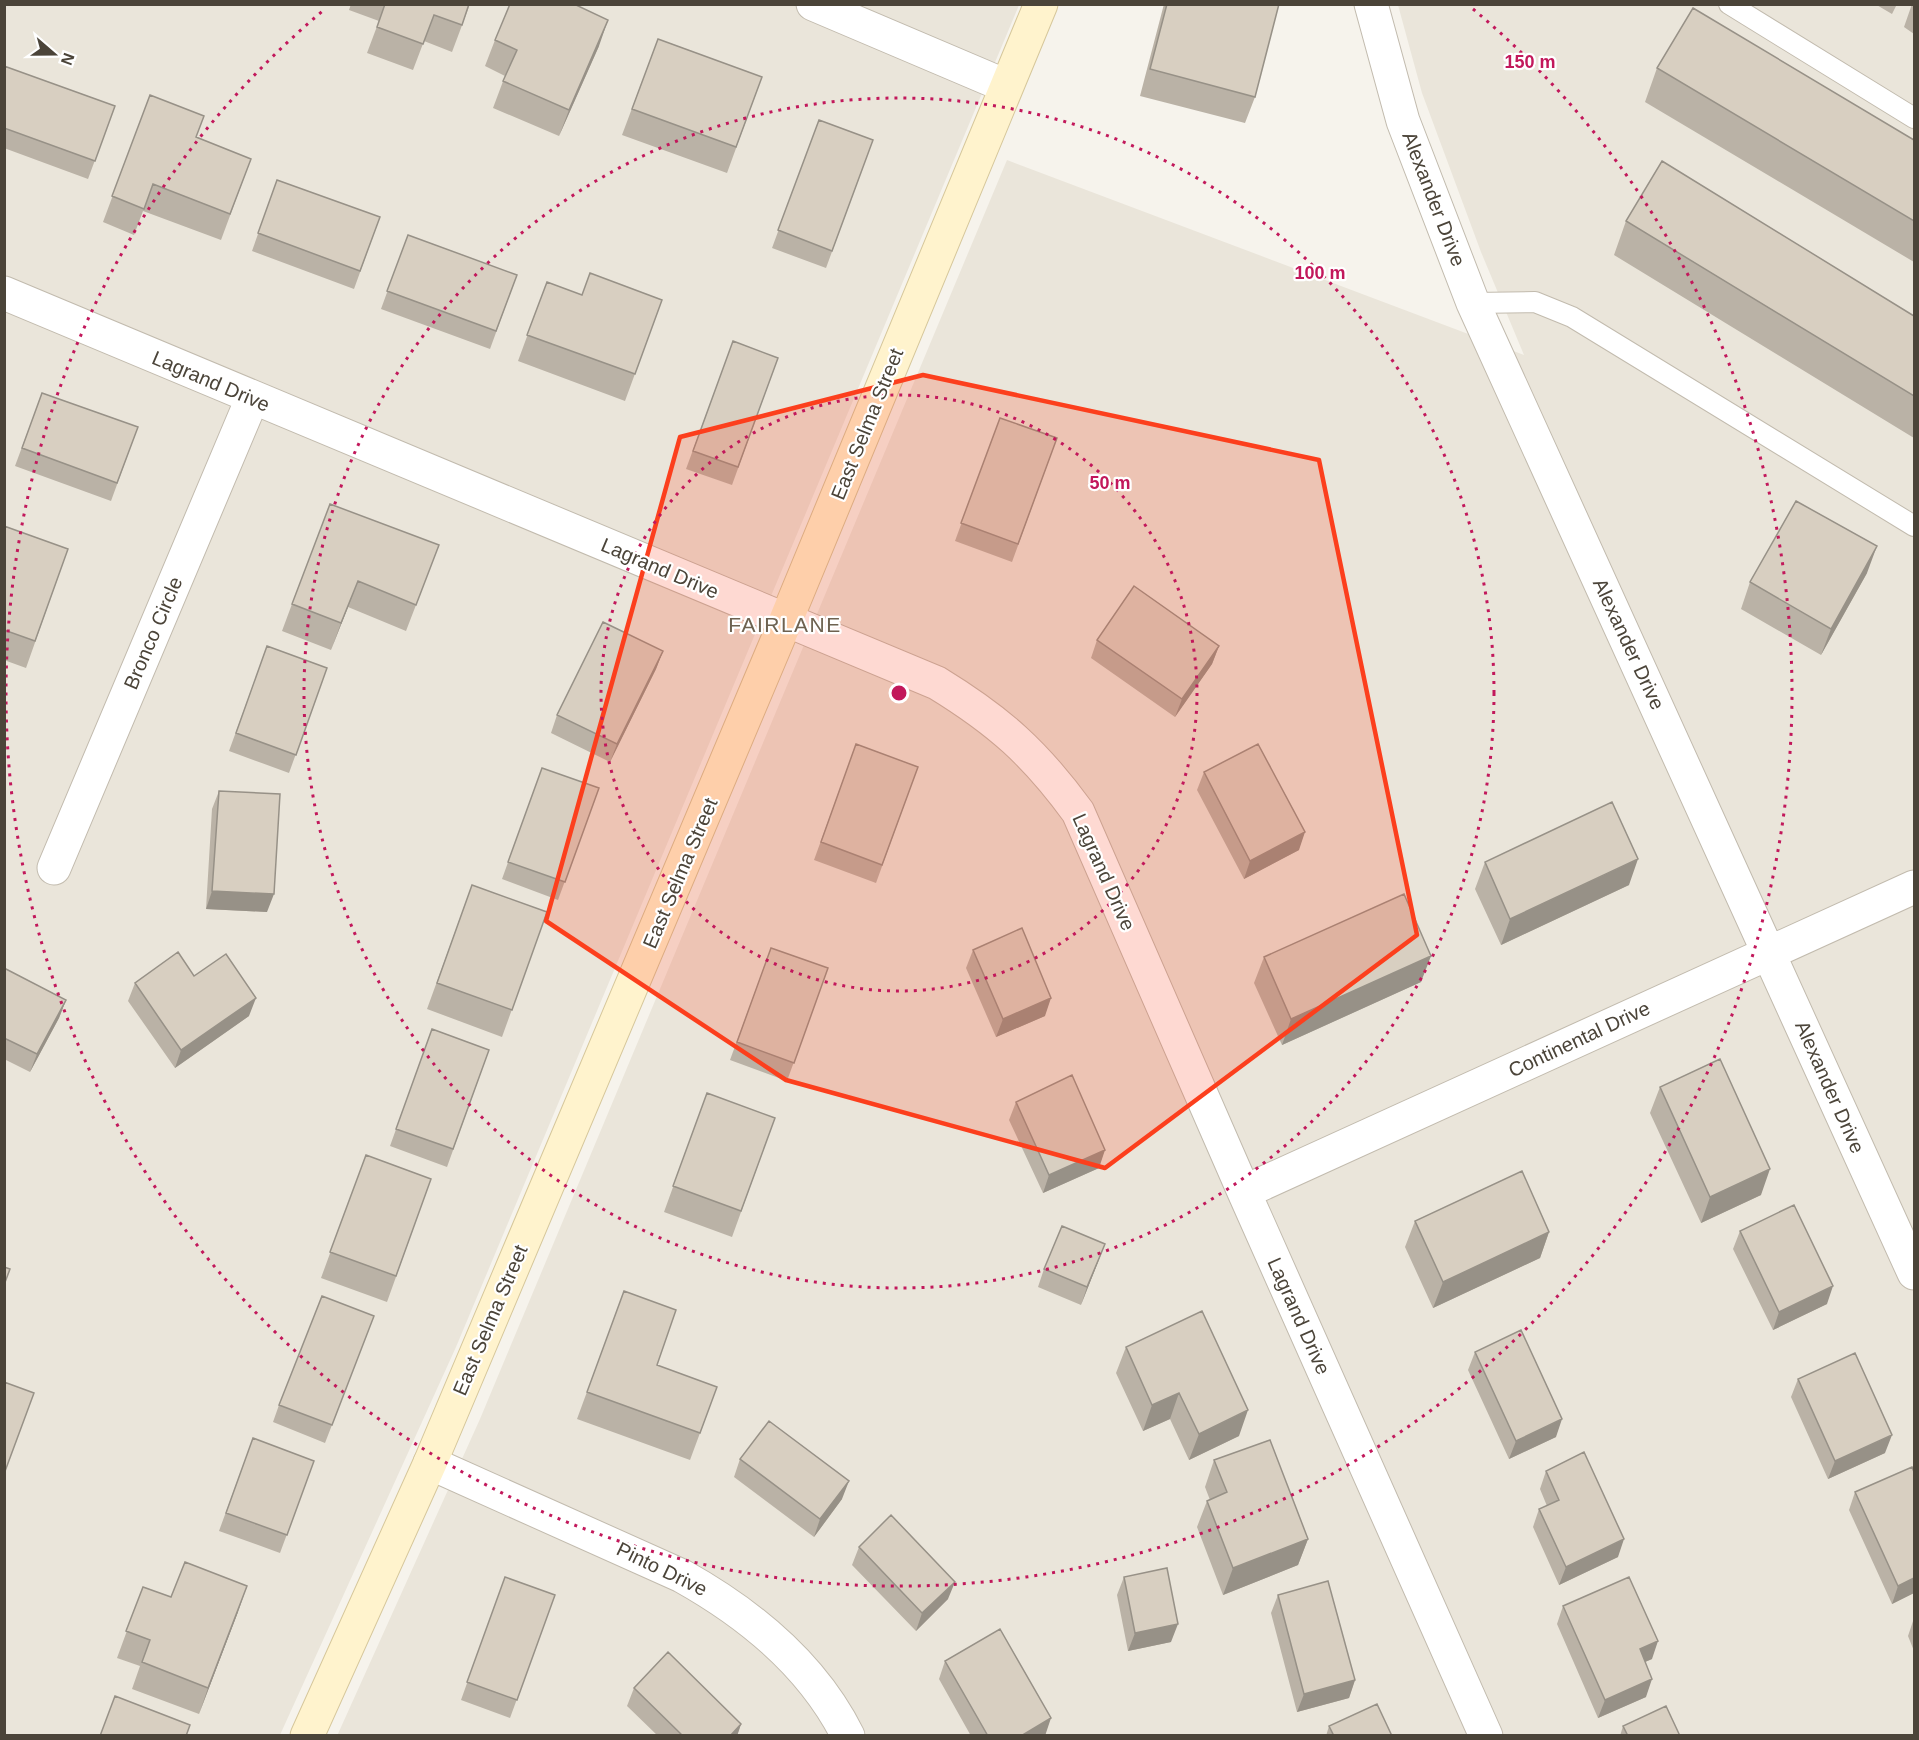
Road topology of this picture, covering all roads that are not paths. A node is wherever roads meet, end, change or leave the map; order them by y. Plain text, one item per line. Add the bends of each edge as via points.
1 (813, 4) edge
2 (1041, 4) edge
3 (1371, 4) edge
4 (1729, 4) edge
5 (1006, 86) junction
6 (1914, 118) edge
7 (4, 293) edge
8 (1473, 303) junction
9 (252, 399) junction
10 (1914, 526) edge
11 (786, 620) junction
12 (54, 868) dead end
13 (1914, 887) edge
14 (1769, 952) junction
15 (1244, 1192) junction
16 (1914, 1274) edge
17 (430, 1463) junction
18 (307, 1736) edge
19 (848, 1736) edge
20 (1486, 1736) edge

1 - 5 street
2 - 5 street, East Selma Street
3 - 8 street, Alexander Drive via 1403,121
4 - 6 lane
5 - 11 street, East Selma Street
7 - 9 street, Lagrand Drive
8 - 10 lane via 1535,302 1572,317
8 - 14 street, Alexander Drive
9 - 11 street, Lagrand Drive
9 - 12 street, Bronco Circle
11 - 15 street, Lagrand Drive via 937,683 1016,738 1050,773 1078,812
11 - 17 street, East Selma Street
13 - 14 street, Continental Drive
14 - 15 street, Continental Drive
14 - 16 street, Alexander Drive
15 - 20 street, Lagrand Drive
17 - 18 street, East Selma Street
17 - 19 street, Pinto Drive via 682,1575 720,1597 788,1653 816,1686

